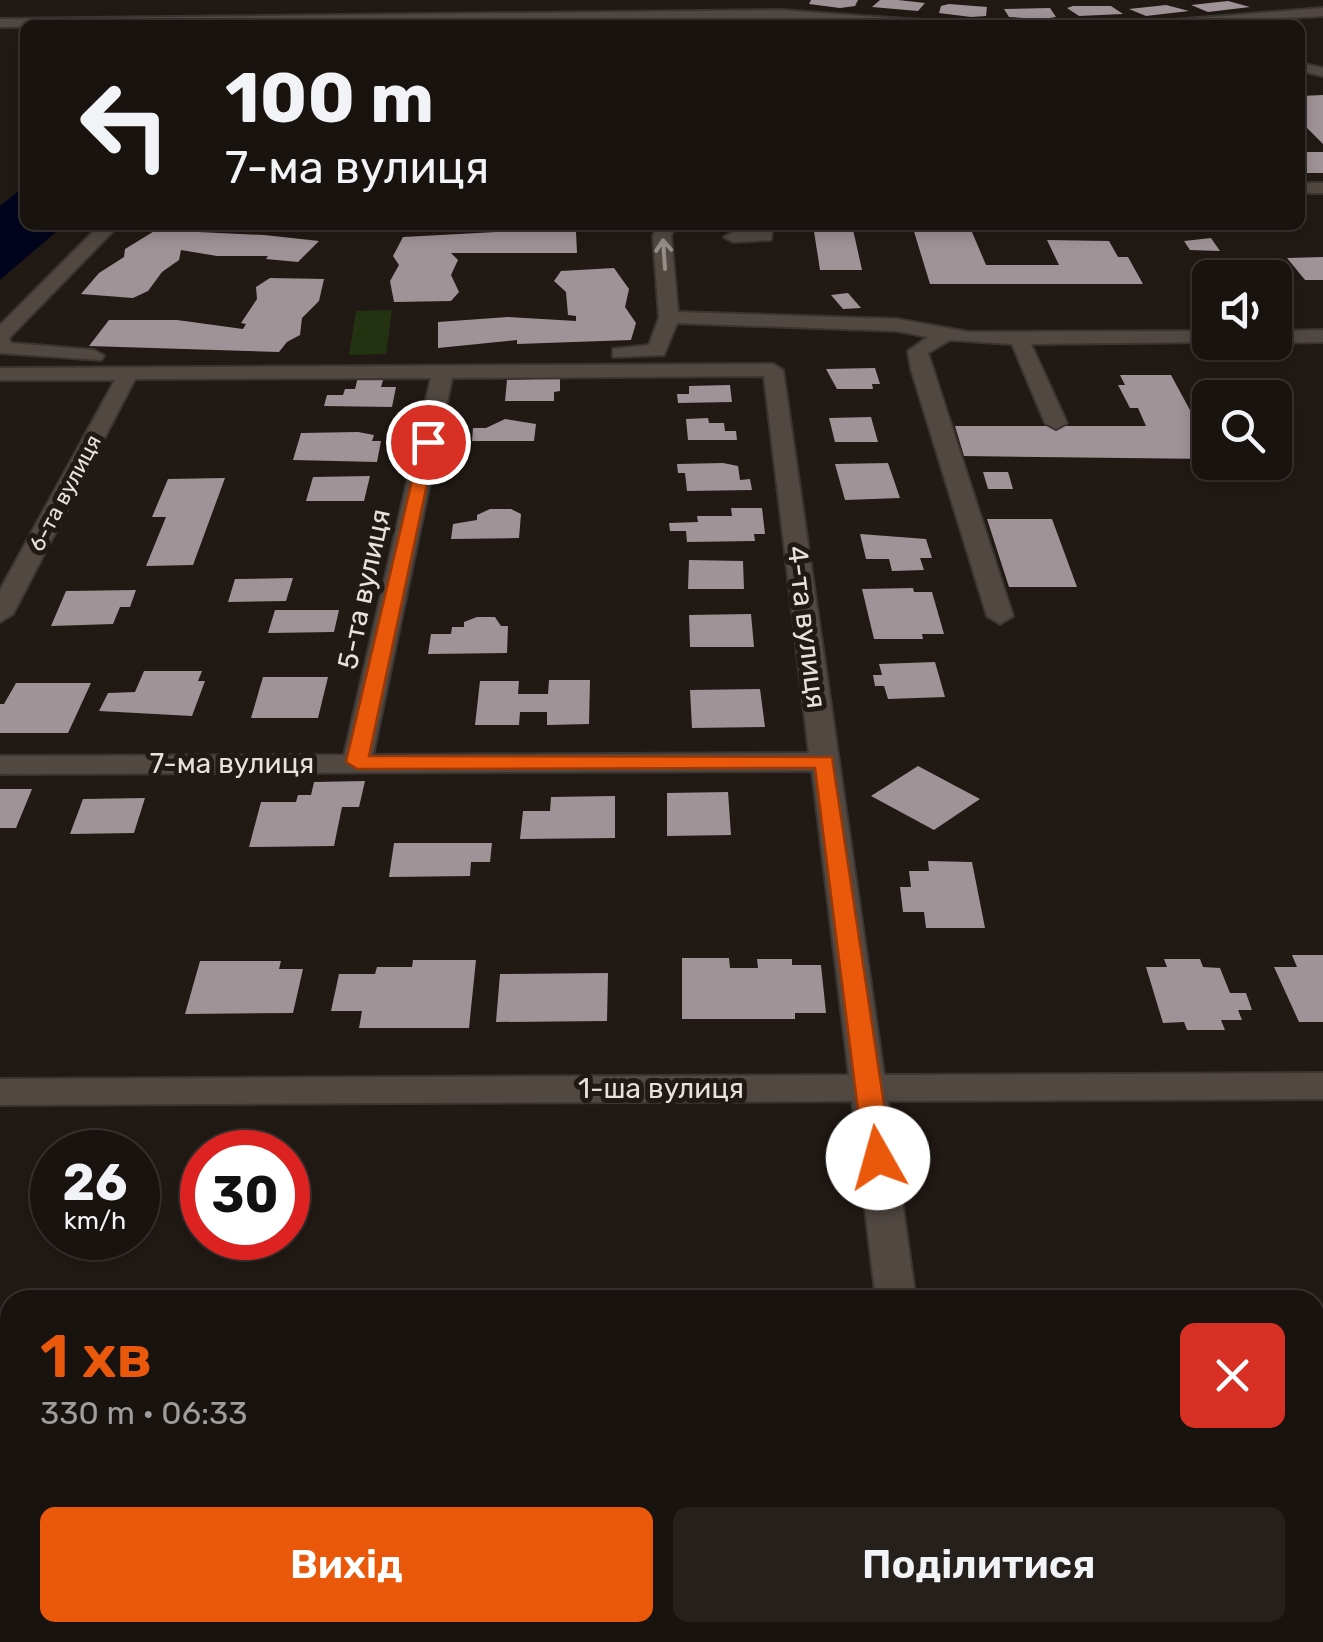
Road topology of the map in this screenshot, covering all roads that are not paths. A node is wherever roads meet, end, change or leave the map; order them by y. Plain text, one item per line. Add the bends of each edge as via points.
1 (1323, 14) edge
2 (722, 15) junction
3 (757, 15) junction
4 (648, 20) edge
5 (712, 20) edge
6 (820, 20) edge
7 (846, 20) edge
8 (1234, 20) edge
9 (1277, 20) edge
10 (105, 230) edge
11 (664, 230) edge
12 (764, 230) edge
13 (733, 237) dead end
14 (669, 318) junction
15 (945, 335) junction
16 (1323, 336) edge
17 (1192, 337) edge
18 (1292, 337) edge
19 (0, 338) edge
20 (1018, 338) junction
21 (443, 370) junction
22 (129, 372) junction
23 (0, 374) edge
24 (1056, 424) dead end
25 (0, 614) edge
26 (1000, 616) dead end
27 (357, 762) junction
28 (825, 762) junction
29 (0, 765) edge
30 (1323, 1086) edge
31 (869, 1088) junction
32 (0, 1092) edge
33 (895, 1290) edge

1 - 8 street
1 - 9 street
2 - 3 street
2 - 4 street
2 - 5 street
3 - 6 street
3 - 7 street
10 - 19 street
14 -> 11 street
12 - 13 street via 765,236
14 - 15 street via 898,325
14 - 19 street via 657,352 402,360 104,357 4,348
15 - 20 street
15 - 26 street via 918,351 920,369
16 - 18 street
17 - 20 street
20 - 24 street
21 - 22 street
21 - 27 street, 5-та вулиця
21 - 28 street, 4-та вулиця via 773,370
22 - 23 street
22 - 25 street, 6-та вулиця
27 - 28 street, 7-ма вулиця
27 - 29 street, 7-ма вулиця
28 - 31 street, 4-та вулиця
30 - 31 street, 1-ша вулиця
31 - 32 street, 1-ша вулиця
31 - 33 street, 4-та вулиця

